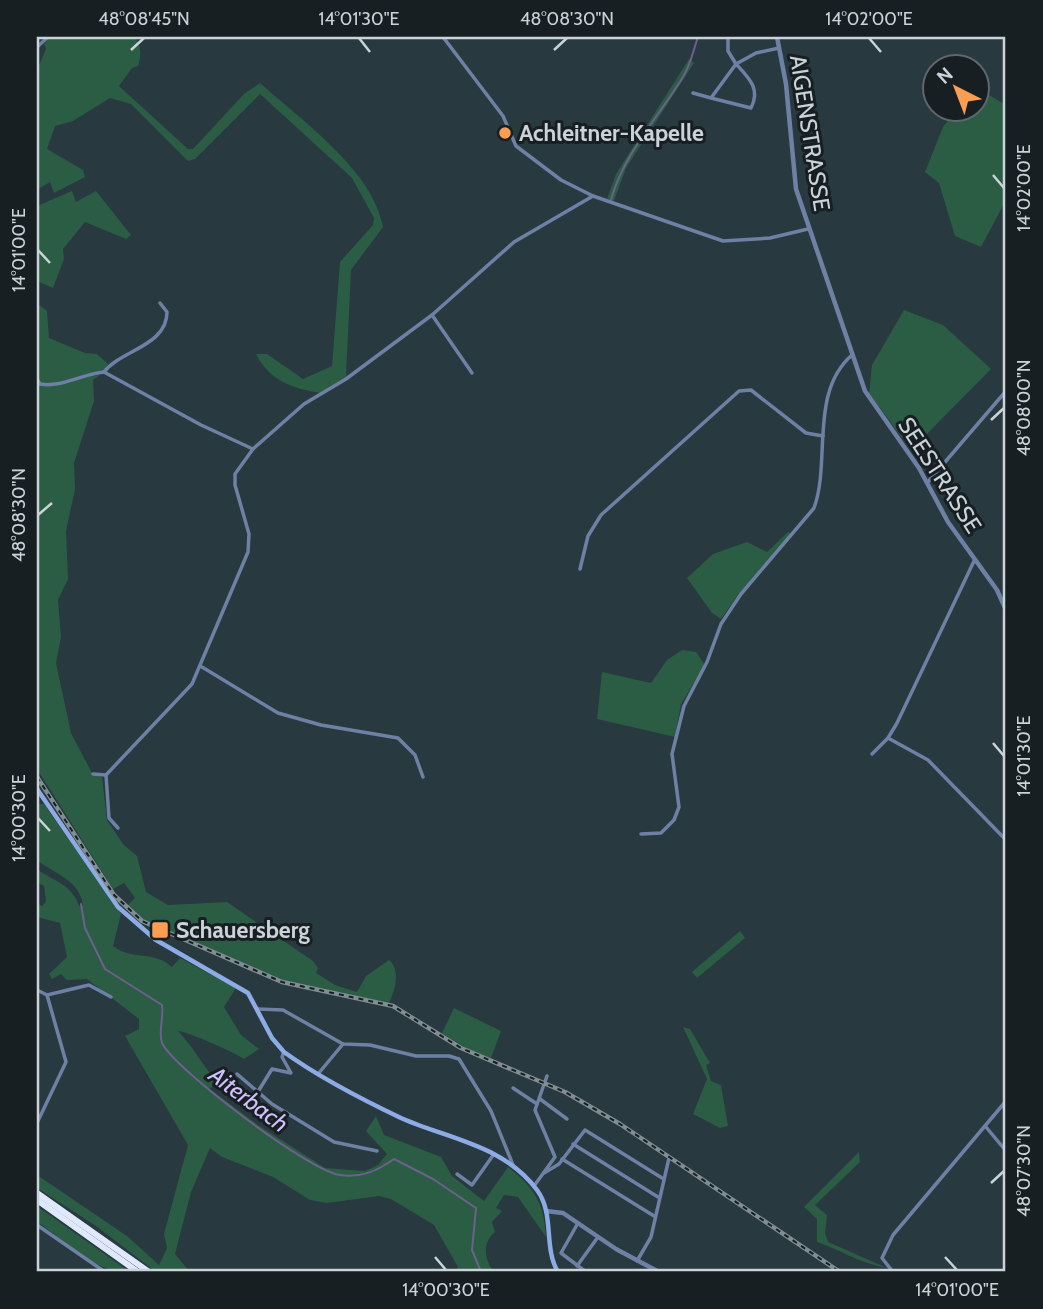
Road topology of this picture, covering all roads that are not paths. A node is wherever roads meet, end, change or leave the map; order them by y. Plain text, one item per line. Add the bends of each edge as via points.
1 (48, 37) edge
2 (443, 37) edge
3 (728, 37) edge
4 (777, 37) edge
5 (37, 46) edge
6 (779, 48) junction
7 (736, 64) junction
8 (692, 93) dead end
9 (711, 98) junction
10 (593, 196) junction
11 (808, 229) junction
12 (160, 303) dead end
13 (432, 315) junction
14 (853, 354) junction
15 (104, 372) junction
16 (472, 373) dead end
17 (37, 379) edge
18 (1006, 391) edge
19 (822, 436) junction
20 (253, 449) junction
21 (927, 483) junction
22 (975, 559) junction
23 (579, 569) dead end
24 (1006, 610) edge
25 (202, 667) junction
26 (888, 738) junction
27 (872, 754) dead end
28 (93, 774) dead end
29 (107, 774) junction
30 (423, 777) dead end
31 (37, 789) edge
32 (39, 799) edge
33 (118, 828) dead end
34 (641, 834) dead end
35 (1006, 840) edge
36 (37, 989) edge
37 (46, 993) junction
38 (111, 997) dead end
39 (258, 1009) junction
40 (343, 1044) junction
41 (284, 1052) junction
42 (237, 1074) dead end
43 (318, 1074) junction
44 (547, 1076) dead end
45 (513, 1088) dead end
46 (259, 1090) junction
47 (540, 1099) junction
48 (1006, 1101) edge
49 (537, 1104) junction
50 (567, 1119) dead end
51 (37, 1123) edge
52 (986, 1127) junction
53 (573, 1144) junction
54 (377, 1151) dead end
55 (1006, 1151) edge
56 (494, 1154) junction
57 (669, 1158) dead end
58 (562, 1159) junction
59 (512, 1167) junction
60 (544, 1173) junction
61 (457, 1174) dead end
62 (662, 1178) junction
63 (534, 1186) junction
64 (37, 1193) edge
65 (658, 1197) junction
66 (37, 1200) edge
67 (546, 1211) junction
68 (654, 1216) junction
69 (578, 1223) junction
70 (37, 1225) edge
71 (598, 1237) junction
72 (637, 1261) junction
73 (578, 1266) junction
74 (105, 1272) edge
75 (138, 1272) edge
76 (149, 1272) edge
77 (558, 1272) edge
78 (586, 1272) edge
79 (659, 1272) edge
80 (893, 1272) edge

1 - 5 street
2 - 10 street via 503,116 516,146 546,171
3 - 7 street via 728,51
4 - 6 street, AIGENSTRASSE
6 - 7 street
6 - 11 street, AIGENSTRASSE via 796,189
7 - 9 street
7 - 9 street via 753,84 753,106
8 - 9 street
10 - 11 street via 723,241 770,239
10 - 13 street via 514,242
11 - 14 street, AIGENSTRASSE
12 - 15 street via 167,322 156,336
13 - 16 street
13 - 20 street via 304,404
14 - 19 street via 829,393
14 - 21 street, SEESTRASSE via 872,404
15 - 17 street via 52,386
15 - 20 street
18 - 21 street
19 - 23 street via 806,433 751,390 739,391 601,515 588,536
19 - 34 street via 819,495 814,508 729,612 684,706 672,754 678,807 674,820 661,833
20 - 25 street via 235,474 248,552
21 - 22 street, SEESTRASSE
22 - 24 street, SEESTRASSE
22 - 26 street
25 - 29 street via 183,695
25 - 30 street via 278,713 398,738 415,755
26 - 27 street
26 - 35 street via 928,760
28 - 29 street
29 - 33 street via 109,818
31 - 32 main road
32 - 39 main road via 123,912 156,940 248,993
36 - 37 street
37 - 38 street via 80,985
37 - 51 street via 66,1062
39 - 40 street via 283,1010
39 - 41 main road
40 - 43 street
40 - 59 street via 458,1059 500,1128
41 - 43 main road
41 - 46 street via 291,1073 272,1069
42 - 46 street
43 - 56 main road via 402,1118 471,1141
44 - 47 street
45 - 49 street
46 - 54 street via 272,1104 334,1142
47 - 49 street
47 - 50 street
48 - 52 street
49 - 60 street via 537,1117 556,1153
52 - 55 street
52 - 80 street via 893,1235 882,1258
53 - 58 street
53 - 62 street via 587,1130
53 - 65 street
56 - 59 main road
56 - 61 street via 472,1185
57 - 62 street
58 - 60 street
58 - 68 street
59 - 63 main road
60 - 63 street
62 - 65 street
63 - 67 main road
64 - 76 highway
65 - 68 street
66 - 75 highway
67 - 69 street via 561,1212
67 - 77 main road via 550,1254
68 - 72 street via 649,1241
69 - 71 street
69 - 73 street via 561,1253
70 - 74 street
71 - 72 street
71 - 73 street
72 - 79 street
73 - 78 street

